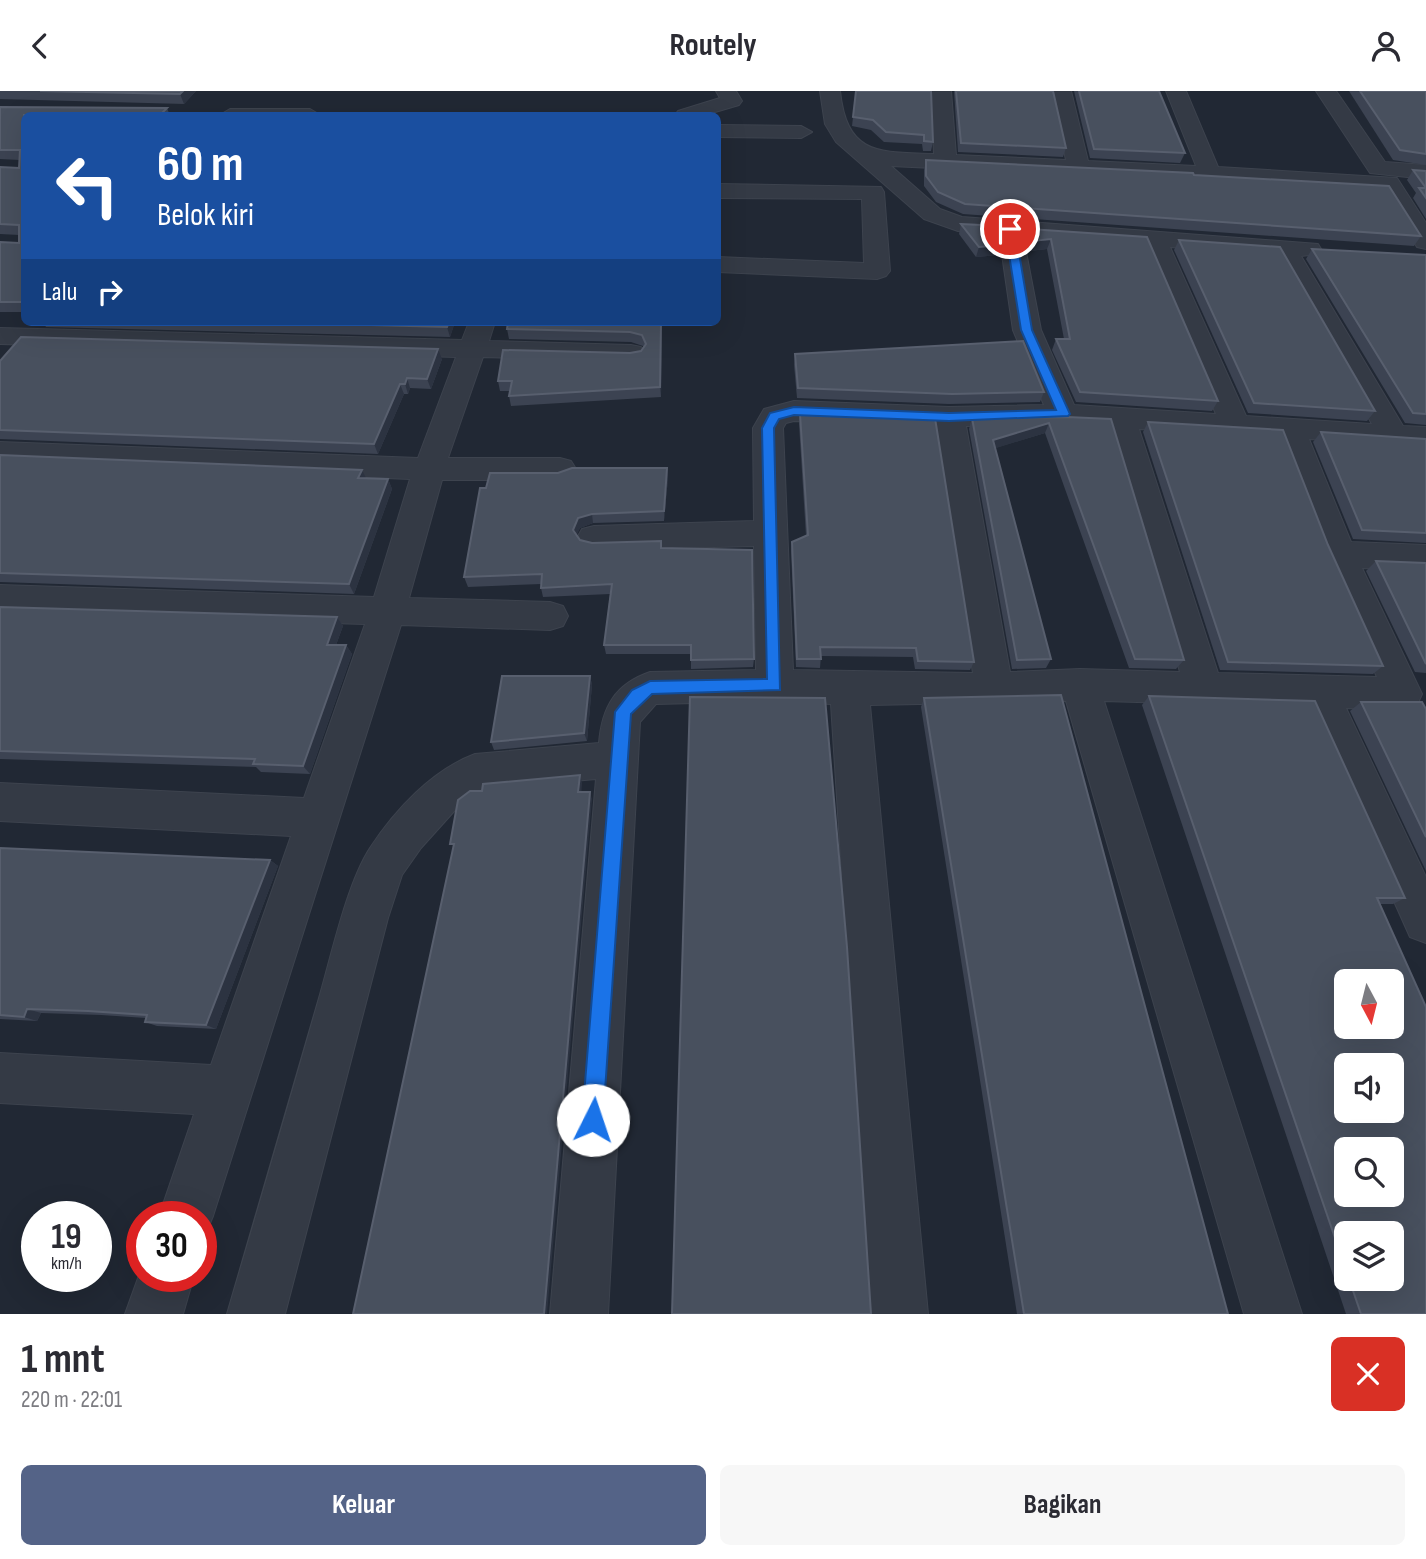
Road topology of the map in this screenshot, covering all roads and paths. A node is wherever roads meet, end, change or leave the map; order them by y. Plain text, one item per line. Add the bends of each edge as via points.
1 (726, 91) edge
2 (830, 91) edge
3 (941, 91) edge
4 (1061, 91) edge
5 (1176, 91) edge
6 (1326, 91) edge
7 (695, 112) edge
8 (721, 131) edge
9 (801, 132) dead end
10 (870, 158) junction
11 (945, 161) junction
12 (1078, 166) junction
13 (1426, 171) edge
14 (1210, 173) junction
15 (1383, 176) junction
16 (721, 191) edge
17 (1010, 229) junction
18 (1153, 237) junction
19 (1426, 242) edge
20 (1284, 248) junction
21 (1336, 251) edge
22 (721, 265) edge
23 (8, 333) edge
24 (478, 335) edge
25 (631, 353) edge
26 (1063, 414) junction
27 (1120, 416) junction
28 (949, 417) junction
29 (1235, 424) junction
30 (1289, 428) junction
31 (1394, 435) junction
32 (1426, 437) edge
33 (0, 452) edge
34 (429, 469) junction
35 (560, 469) edge
36 (771, 533) junction
37 (594, 538) dead end
38 (1339, 554) junction
39 (1426, 558) edge
40 (0, 599) edge
41 (387, 612) junction
42 (550, 616) dead end
43 (775, 685) junction
44 (1080, 685) junction
45 (1203, 687) junction
46 (849, 689) junction
47 (994, 689) junction
48 (1319, 692) junction
49 (1414, 696) edge
50 (619, 759) junction
51 (0, 802) edge
52 (317, 818) junction
53 (1426, 921) edge
54 (0, 1077) edge
55 (227, 1091) junction
56 (191, 1201) edge
57 (161, 1292) edge
58 (154, 1314) edge
59 (256, 1314) edge
60 (579, 1314) edge
61 (899, 1314) edge
62 (1273, 1314) edge

1 - 7 street via 733,101
2 - 10 street via 836,132
3 - 11 street
4 - 12 street
5 - 14 street
6 - 15 street
8 - 9 street
10 - 11 street
10 - 17 street via 932,214 958,224
11 - 12 street
12 - 14 street
13 - 15 street
14 - 15 street
15 - 19 street
16 - 22 street via 873,192 877,271
17 - 18 street
17 - 26 street via 1027,330
18 - 20 street
18 - 29 street
20 - 21 street
20 - 31 street
23 - 24 street
24 - 25 street
24 - 34 street
26 - 27 street
26 - 28 street
27 - 29 street
27 - 45 street
28 - 36 street via 794,411 775,416 768,428
28 - 47 street
29 - 30 street
30 - 31 street
30 - 38 street
31 - 32 street
33 - 34 street
34 - 35 street
34 - 41 street
36 - 37 street
36 - 43 street
38 - 39 street
38 - 49 street
40 - 41 street
41 - 42 street
41 - 52 street
43 - 46 street
43 - 50 street via 650,688 623,712
44 - 45 street
44 - 47 street
44 - 62 street
45 - 48 street
46 - 47 street
46 - 61 street
48 - 49 street
48 - 53 street
50 - 59 street via 475,772 442,795 384,864 365,918
50 - 60 street
51 - 52 street
52 - 55 street
54 - 55 street
55 - 56 street
57 - 58 street

